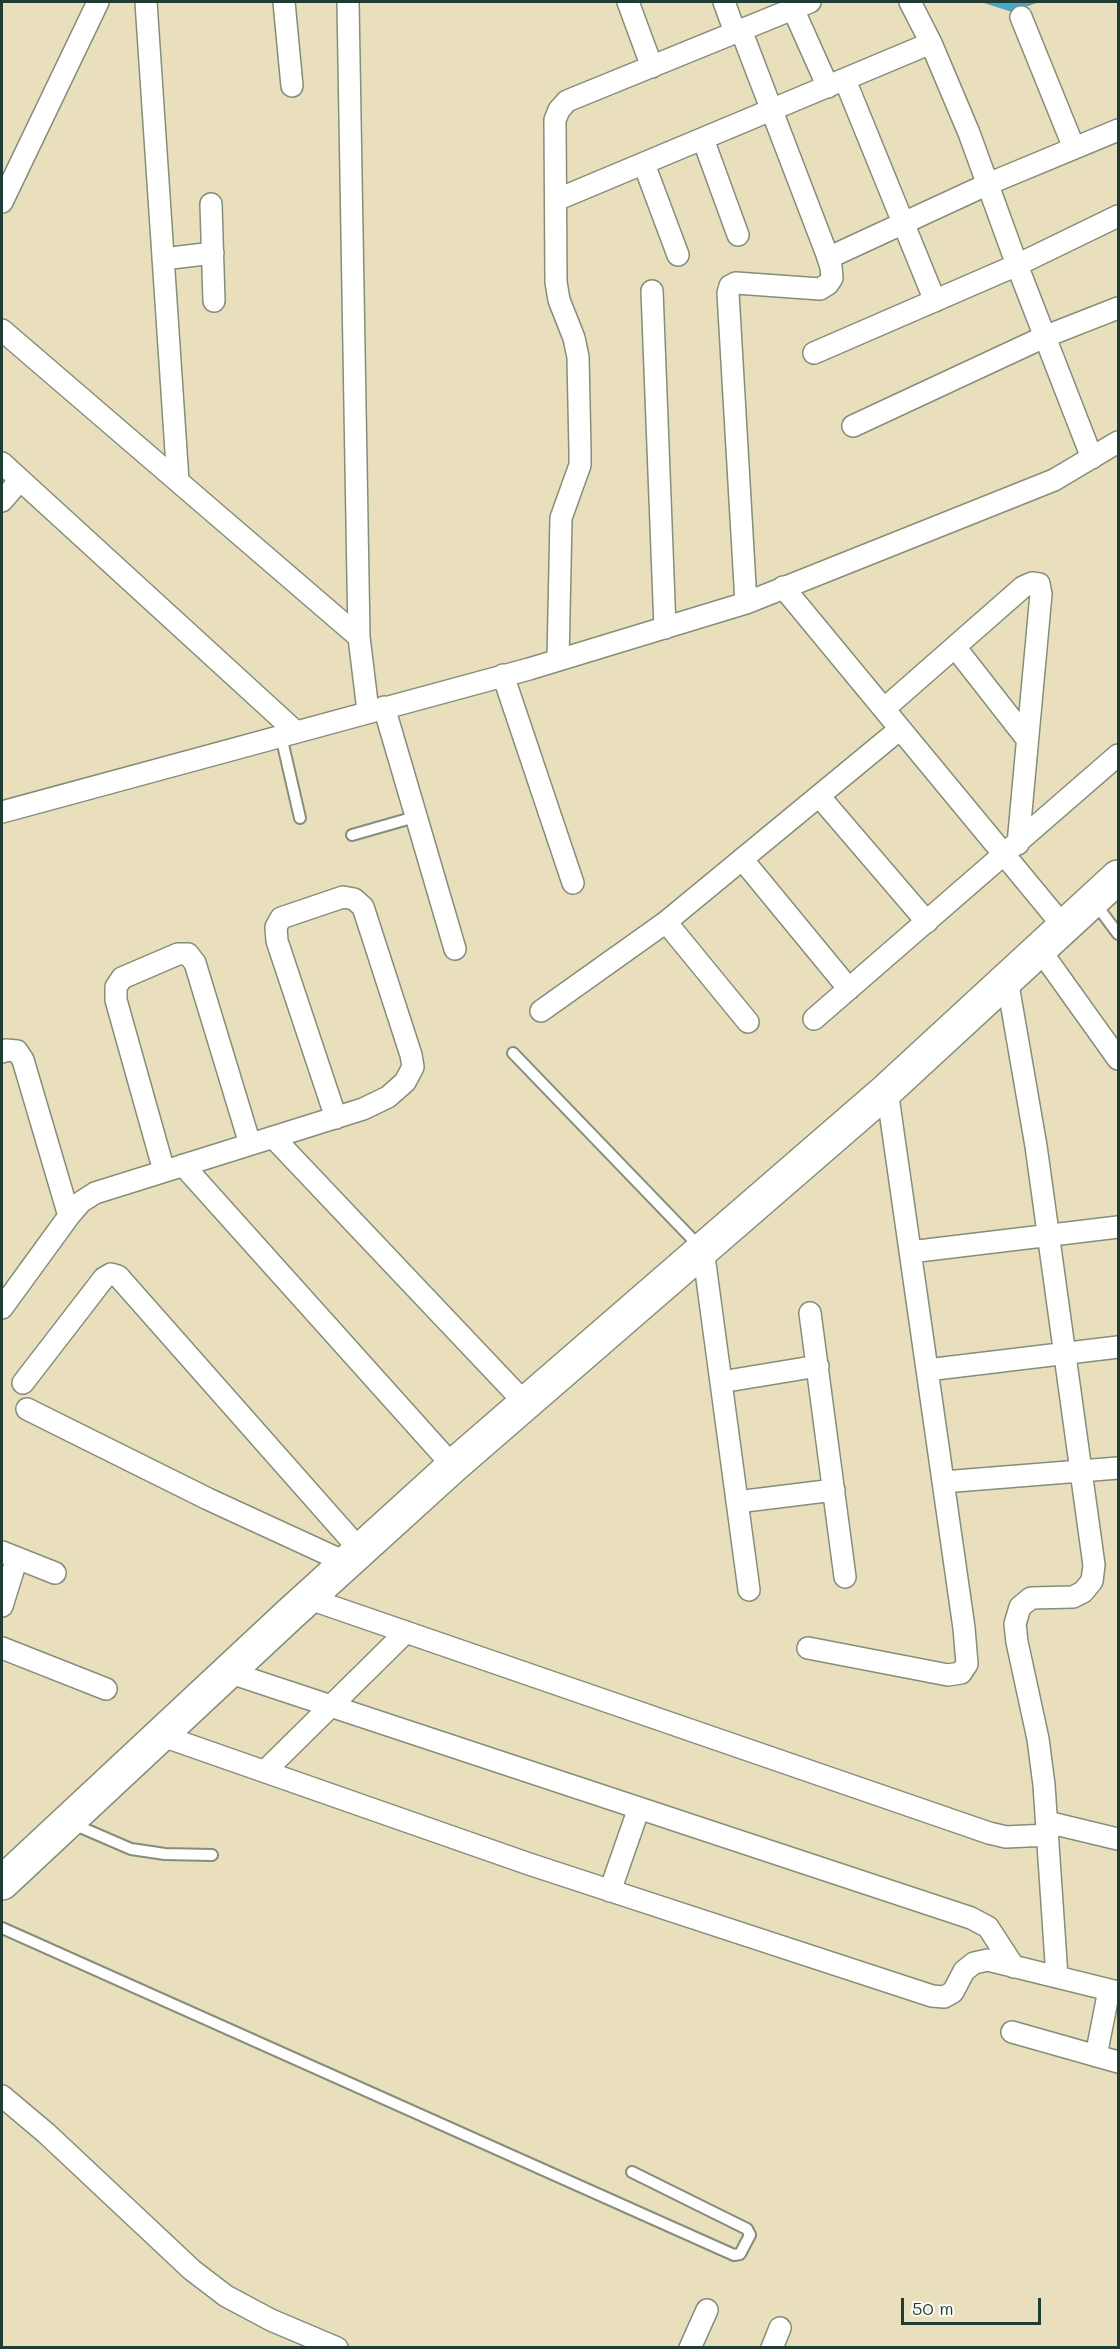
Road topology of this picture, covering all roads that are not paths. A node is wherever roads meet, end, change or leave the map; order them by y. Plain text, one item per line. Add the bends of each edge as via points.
1 (98, 2) edge
2 (146, 2) edge
3 (284, 2) edge
4 (348, 2) edge
5 (628, 2) edge
6 (724, 2) edge
7 (910, 2) edge
8 (798, 4) edge
9 (1022, 17) dead end
10 (738, 31) junction
11 (932, 43) junction
12 (652, 67) junction
13 (837, 84) junction
14 (292, 86) dead end
15 (772, 111) junction
16 (1119, 129) edge
17 (703, 139) junction
18 (1074, 148) junction
19 (644, 164) junction
20 (988, 184) junction
21 (556, 200) junction
22 (2, 202) edge
23 (211, 204) dead end
24 (1119, 216) edge
25 (902, 223) junction
26 (738, 235) dead end
27 (213, 253) junction
28 (678, 255) dead end
29 (163, 258) junction
30 (828, 258) junction
31 (1017, 265) junction
32 (652, 291) dead end
33 (214, 301) dead end
34 (935, 301) junction
35 (1119, 308) edge
36 (2, 330) edge
37 (1044, 337) junction
38 (814, 353) dead end
39 (853, 426) dead end
40 (1119, 442) edge
41 (1092, 458) junction
42 (2, 463) edge
43 (20, 480) junction
44 (178, 481) junction
45 (2, 501) edge
46 (783, 587) junction
47 (746, 603) junction
48 (665, 628) junction
49 (359, 637) junction
50 (955, 647) junction
51 (558, 660) junction
52 (503, 675) junction
53 (376, 709) junction
54 (884, 709) junction
55 (900, 729) junction
56 (288, 734) junction
57 (1028, 739) junction
58 (1119, 755) edge
59 (819, 796) junction
60 (2, 812) edge
61 (415, 817) junction
62 (300, 818) dead end
63 (352, 835) dead end
64 (1011, 850) junction
65 (742, 859) junction
66 (1119, 877) edge
67 (573, 883) dead end
68 (1093, 900) junction
69 (666, 922) junction
70 (927, 922) junction
71 (1064, 927) junction
72 (1119, 934) edge
73 (455, 949) dead end
74 (1040, 950) junction
75 (1007, 979) junction
76 (849, 989) junction
77 (541, 1011) dead end
78 (814, 1019) dead end
79 (748, 1022) dead end
80 (2, 1052) edge
81 (513, 1053) dead end
82 (1119, 1059) edge
83 (887, 1090) junction
84 (336, 1118) junction
85 (273, 1137) junction
86 (250, 1144) junction
87 (174, 1168) junction
88 (69, 1216) junction
89 (1119, 1227) edge
90 (1048, 1235) junction
91 (703, 1249) junction
92 (910, 1252) junction
93 (2, 1306) edge
94 (810, 1313) dead end
95 (1119, 1347) edge
96 (1065, 1353) junction
97 (818, 1366) junction
98 (927, 1370) junction
99 (721, 1382) junction
100 (23, 1383) dead end
101 (525, 1403) junction
102 (27, 1409) dead end
103 (453, 1466) junction
104 (1119, 1468) edge
105 (1080, 1471) junction
106 (943, 1482) junction
107 (834, 1490) junction
108 (737, 1502) junction
109 (9, 1555) edge
110 (353, 1556) junction
111 (56, 1573) dead end
112 (846, 1577) dead end
113 (749, 1590) dead end
114 (308, 1598) junction
115 (2, 1606) edge
116 (406, 1632) junction
117 (2, 1648) edge
118 (808, 1648) dead end
119 (228, 1672) junction
120 (106, 1689) dead end
121 (331, 1705) junction
122 (160, 1735) junction
123 (265, 1772) junction
124 (639, 1808) junction
125 (67, 1822) junction
126 (1048, 1828) junction
127 (1116, 1836) edge
128 (212, 1855) dead end
129 (2, 1883) edge
130 (610, 1891) junction
131 (2, 1928) edge
132 (1014, 1967) junction
133 (1056, 1977) junction
134 (1114, 1991) edge
135 (1012, 2031) dead end
136 (1096, 2056) junction
137 (1119, 2062) edge
138 (2, 2096) edge
139 (632, 2172) dead end
140 (707, 2310) dead end
141 (780, 2328) dead end
142 (330, 2346) edge
143 (690, 2348) edge
144 (772, 2348) edge

1 - 22 street
2 - 29 street
3 - 14 street
4 - 49 street
5 - 12 street
6 - 10 street
7 - 11 street
8 - 10 street
8 - 13 street
9 - 18 street
10 - 12 street
10 - 15 street
11 - 13 street
11 - 20 street
12 - 21 street via 567,101 559,110 555,120
13 - 15 street
13 - 25 street
15 - 17 street
15 - 30 street
16 - 18 street
17 - 19 street
17 - 26 street
18 - 20 street
19 - 21 street
19 - 28 street
20 - 25 street
20 - 31 street
21 - 51 street via 556,282 578,357 580,427 580,465 561,518
23 - 27 street
24 - 31 street
25 - 30 street
25 - 34 street
27 - 29 street
27 - 33 street
29 - 44 street
30 - 47 street via 832,278 820,289 736,283 728,293
31 - 34 street
31 - 37 street
32 - 48 street
34 - 38 street
35 - 37 street
36 - 44 street
37 - 39 street
37 - 41 street
40 - 41 street
41 - 46 street via 1005,501
42 - 43 street
43 - 45 street
43 - 56 street
44 - 49 street
46 - 47 street
46 - 54 street
47 - 48 street
48 - 51 street
49 - 53 street
50 - 54 street
50 - 57 street
50 - 57 street via 1023,587 1039,584
51 - 52 street
52 - 53 street
52 - 67 street
53 - 56 street
53 - 61 street
54 - 55 street
55 - 59 street
55 - 64 street
56 - 60 street
56 - 62 lane
57 - 64 street
58 - 64 street
59 - 65 street
59 - 70 street
61 - 63 lane
61 - 73 street
64 - 70 street
64 - 71 street
65 - 69 street
65 - 76 street
66 - 68 main road
68 - 71 main road
68 - 72 lane
69 - 77 street
69 - 79 street
70 - 76 street
71 - 74 main road
74 - 75 main road
74 - 82 street
75 - 83 main road
75 - 90 street
76 - 78 street
80 - 88 street via 17,1051 23,1060
81 - 91 lane
83 - 91 main road
83 - 92 street
84 - 84 street via 388,1097 405,1082 413,1067 363,907 354,899 343,897 281,918 276,927 277,941
84 - 85 street
85 - 86 street
85 - 101 street
86 - 87 street
86 - 87 street via 195,963 188,954 178,954 122,978 116,987 116,1000
87 - 88 street via 95,1193
87 - 103 street
88 - 93 street
89 - 90 street
90 - 92 street
90 - 96 street
91 - 99 street
91 - 101 main road
92 - 98 street
94 - 97 street
95 - 96 street
96 - 98 street
96 - 105 street
97 - 99 street
97 - 107 street
98 - 106 street
99 - 108 street
100 - 110 street via 104,1278 118,1276
101 - 103 main road
102 - 110 street via 208,1499
103 - 110 main road
104 - 105 street
105 - 106 street
105 - 126 street via 1094,1565 1092,1581 1073,1597 1031,1598 1020,1607 1015,1624 1038,1739
106 - 118 street via 967,1649 961,1673 923,1672
107 - 108 street
107 - 112 street
108 - 113 street
109 - 111 street
109 - 115 street
110 - 114 main road
114 - 116 street
114 - 119 main road
116 - 121 street
116 - 126 street via 989,1833 1006,1836
117 - 120 street
119 - 121 street
119 - 122 main road
121 - 123 street
121 - 124 street
122 - 123 street
122 - 125 main road
123 - 130 street
124 - 130 street
124 - 132 street via 971,1918 988,1927
125 - 128 lane via 131,1849
125 - 129 main road
126 - 127 street
126 - 133 street
130 - 132 street via 932,1996 944,1997 953,1992 964,1971 974,1962 988,1960
131 - 139 lane via 734,2255 740,2254 750,2235 747,2229
132 - 133 street
133 - 134 street
134 - 136 street
135 - 136 street
136 - 137 street
138 - 142 street via 192,2270 226,2296
140 - 143 street
141 - 144 street

